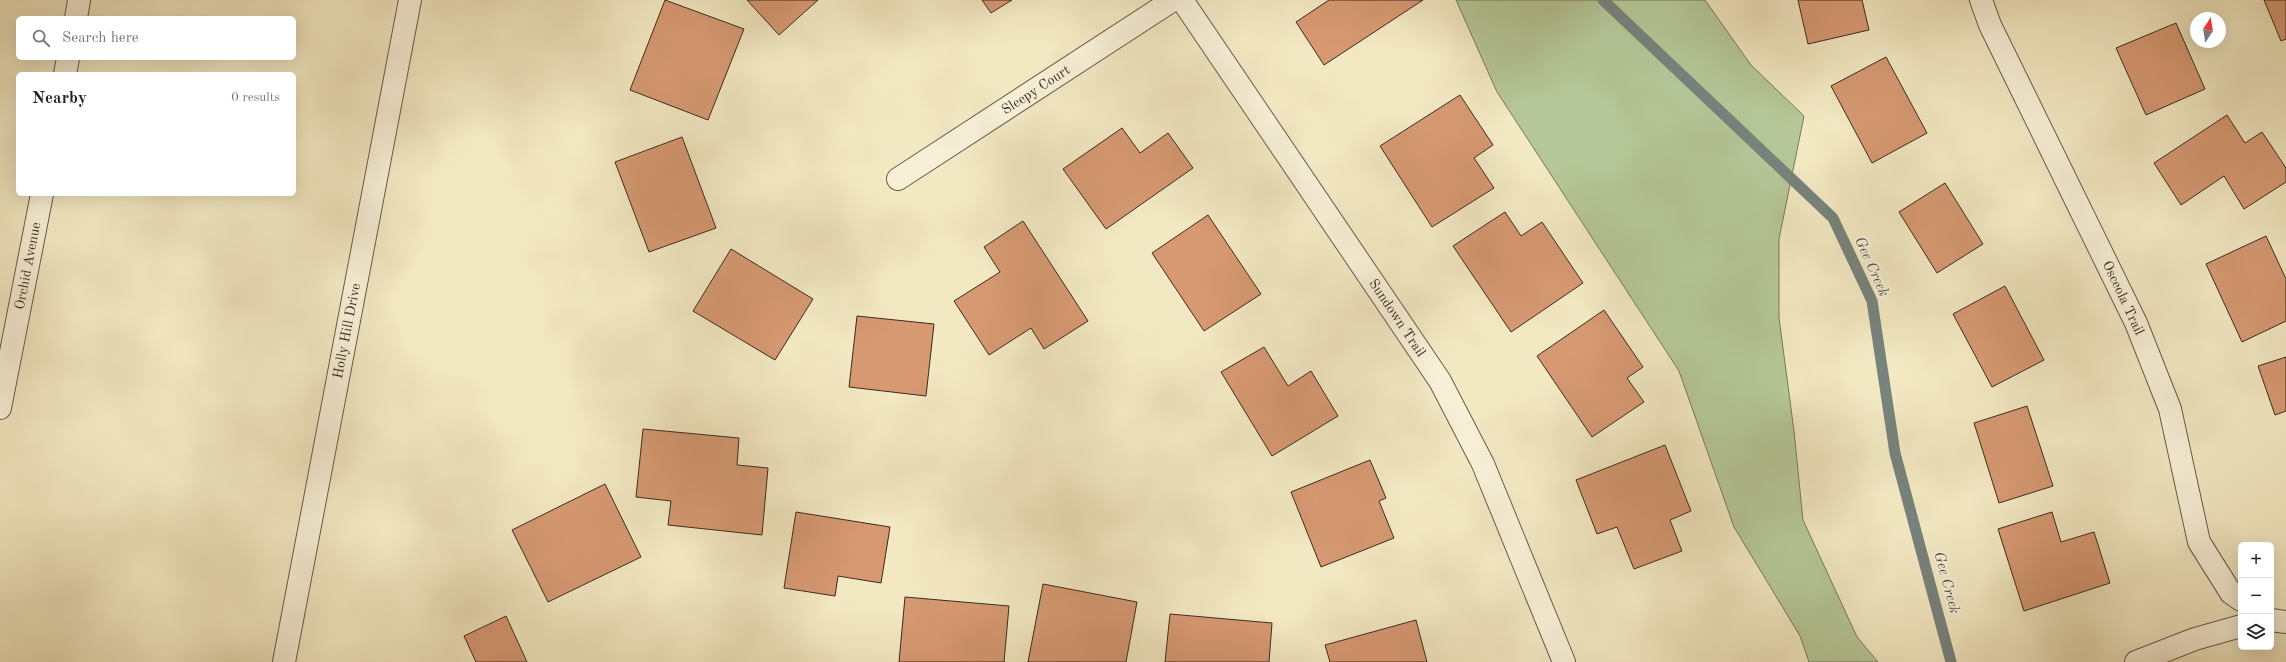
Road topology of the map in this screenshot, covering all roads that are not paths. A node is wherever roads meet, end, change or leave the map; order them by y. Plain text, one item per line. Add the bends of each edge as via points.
1 (79, 0) edge
2 (410, 0) edge
3 (1173, 0) edge
4 (1182, 0) edge
5 (1981, 0) edge
6 (76, 16) edge
7 (68, 60) edge
8 (65, 72) edge
9 (898, 179) dead end
10 (42, 196) edge
11 (0, 408) edge
12 (2238, 598) edge
13 (2274, 620) edge
14 (2286, 622) edge
15 (2238, 627) edge
16 (284, 662) edge
17 (1564, 662) edge
18 (2136, 662) edge

1 - 6 street
2 - 16 street, Holly Hill Drive
3 - 9 street, Sleepy Court
4 - 17 street, Sundown Trail via 1440,381 1483,464
5 - 12 street, Osceola Trail via 1990,25 2139,330 2170,409 2199,542 2231,593
7 - 8 street
10 - 11 street, Orchid Avenue
13 - 14 street
15 - 18 street

